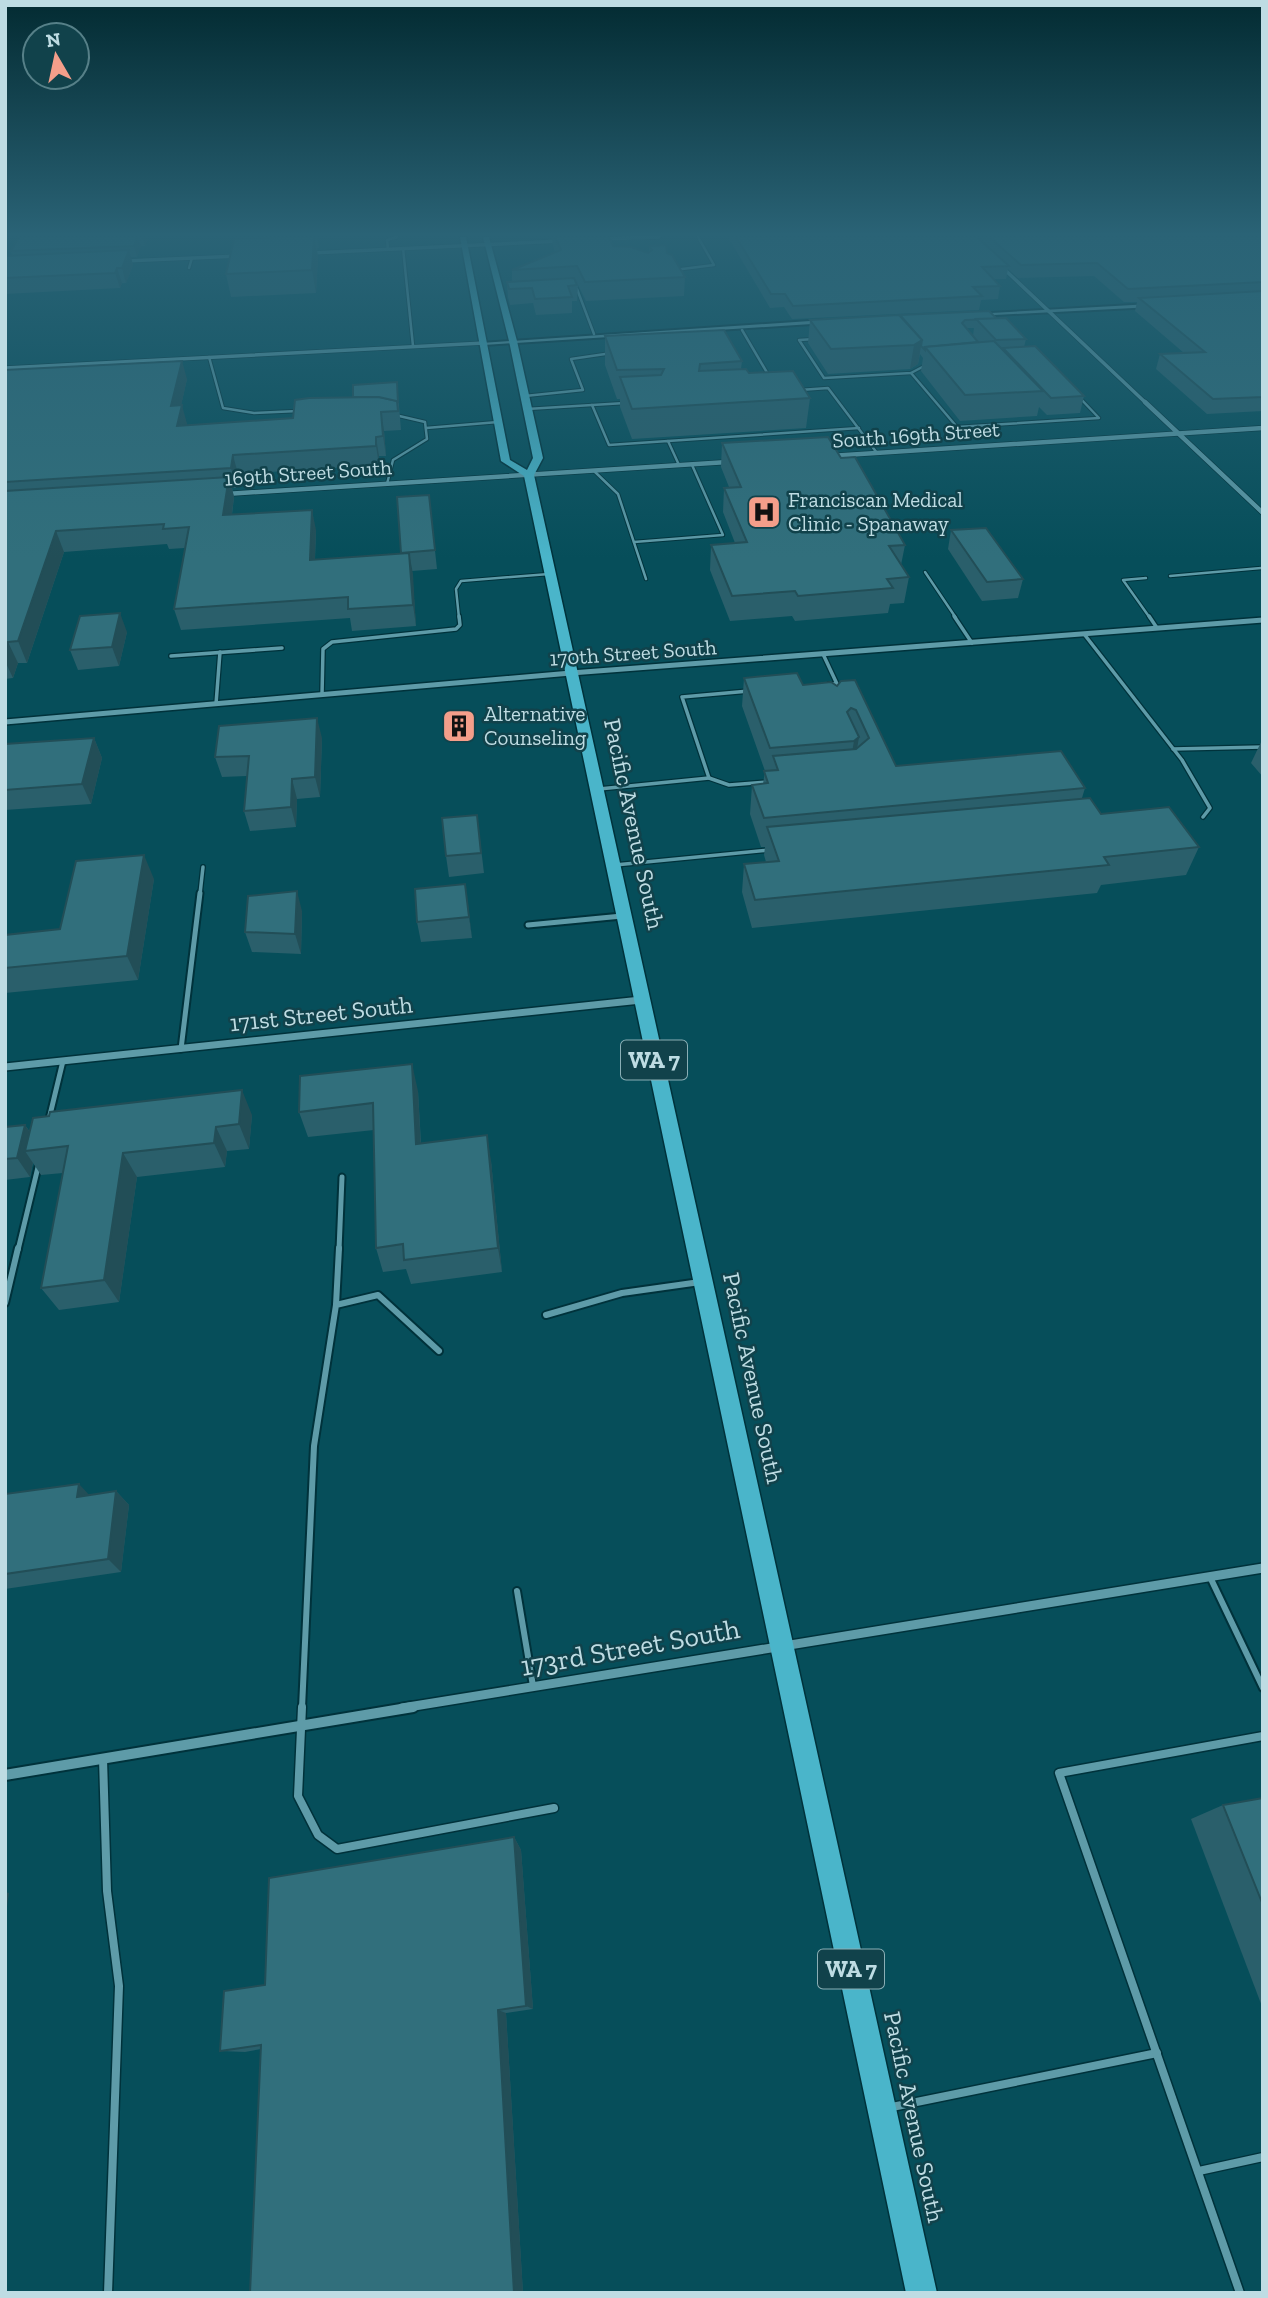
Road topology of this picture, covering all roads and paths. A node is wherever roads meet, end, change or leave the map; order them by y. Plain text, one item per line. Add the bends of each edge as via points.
1 (455, 344) edge
2 (484, 344) edge
3 (514, 344) edge
4 (750, 344) edge
5 (802, 344) edge
6 (1085, 344) edge
7 (413, 346) joint
8 (623, 353) edge
9 (209, 357) junction
10 (938, 364) edge
11 (5, 368) edge
12 (911, 373) junction
13 (769, 377) edge
14 (789, 391) edge
15 (1073, 392) edge
16 (525, 396) junction
17 (633, 402) edge
18 (592, 405) junction
19 (527, 409) junction
20 (304, 411) edge
21 (1038, 411) edge
22 (395, 415) edge
23 (1048, 421) junction
24 (498, 422) junction
25 (426, 428) junction
26 (859, 428) junction
27 (1263, 428) edge
28 (1178, 434) junction
29 (668, 441) junction
30 (877, 453) junction
31 (824, 456) edge
32 (732, 462) edge
33 (692, 465) junction
34 (680, 466) junction
35 (594, 471) junction
36 (529, 475) junction
37 (387, 484) junction
38 (223, 494) edge
39 (1263, 513) edge
40 (634, 542) junction
41 (1261, 568) dead end
42 (925, 572) dead end
43 (550, 573) junction
44 (1170, 576) dead end
45 (1146, 578) dead end
46 (646, 579) dead end
47 (1263, 620) edge
48 (1157, 628) junction
49 (1084, 634) junction
50 (972, 643) junction
51 (282, 648) dead end
52 (220, 652) junction
53 (823, 654) junction
54 (171, 656) dead end
55 (571, 673) junction
56 (820, 685) edge
57 (751, 691) edge
58 (321, 695) junction
59 (216, 704) junction
60 (5, 722) edge
61 (1263, 747) edge
62 (1173, 748) junction
63 (709, 778) junction
64 (770, 781) edge
65 (596, 789) junction
66 (1203, 817) dead end
67 (780, 849) edge
68 (612, 865) junction
69 (203, 867) dead end
70 (623, 916) junction
71 (528, 925) dead end
72 (641, 1000) junction
73 (181, 1048) junction
74 (63, 1061) junction
75 (5, 1067) edge
76 (47, 1128) edge
77 (41, 1155) edge
78 (342, 1177) dead end
79 (702, 1281) junction
80 (5, 1303) edge
81 (336, 1305) junction
82 (546, 1315) dead end
83 (439, 1351) dead end
84 (1263, 1568) edge
85 (1210, 1576) junction
86 (517, 1591) dead end
87 (780, 1645) junction
88 (533, 1686) junction
89 (1263, 1688) edge
90 (302, 1725) junction
91 (1263, 1736) edge
92 (103, 1759) junction
93 (5, 1775) edge
94 (554, 1808) dead end
95 (1157, 2053) junction
96 (882, 2109) junction
97 (1263, 2157) edge
98 (1199, 2171) junction
99 (108, 2293) edge
100 (922, 2293) edge
101 (1240, 2293) edge

1 - 7 street
2 - 24 main road
3 - 16 main road, Pacific Avenue South / WA 7
4 - 13 lane
5 - 12 lane via 824,378
6 - 28 street
7 - 9 street
8 - 16 lane via 571,359 583,390
9 - 11 street
9 - 20 lane via 223,408 254,413
10 - 12 lane
12 - 23 lane via 957,427
14 - 26 lane via 828,388
15 - 23 lane via 1099,418
16 - 19 main road, Pacific Avenue South / WA 7
17 - 18 lane
18 - 19 lane
18 - 29 lane via 609,445
19 - 36 main road, Pacific Avenue South / WA 7 via 538,458
21 - 23 lane
22 - 25 lane via 425,422
24 - 25 lane
24 - 36 main road via 506,461
25 - 37 lane via 427,439 393,460
26 - 29 lane
26 - 30 lane
27 - 28 street, South 169th Street
28 - 30 street, South 169th Street
28 - 39 street
29 - 34 lane
30 - 31 street, South 169th Street
32 - 33 street
33 - 34 street
33 - 40 lane via 723,535
34 - 35 street
35 - 36 street
35 - 40 lane via 613,490
36 - 37 street, 169th Street South
36 - 43 main road, Pacific Avenue South / WA 7
37 - 38 street, 169th Street South
40 - 46 lane
41 - 44 lane
42 - 50 lane
43 - 55 main road, Pacific Avenue South / WA 7
43 - 58 lane via 461,581 456,589 460,625 456,629 332,642 323,649
45 - 48 lane via 1123,580
47 - 48 street, 170th Street South
48 - 49 street, 170th Street South
49 - 50 street, 170th Street South
49 - 62 lane
50 - 53 street, 170th Street South
51 - 52 lane
52 - 54 lane
52 - 59 lane
53 - 55 street, 170th Street South
53 - 56 lane via 836,684
55 - 58 street, 170th Street South
55 - 65 main road, Pacific Avenue South / WA 7
57 - 63 lane via 682,697
58 - 59 street, 170th Street South
59 - 60 street, 170th Street South
61 - 62 lane
62 - 66 lane via 1210,808
63 - 64 lane via 730,785
63 - 65 lane
65 - 68 main road, Pacific Avenue South / WA 7
67 - 68 lane
68 - 70 main road, Pacific Avenue South / WA 7
69 - 73 lane
70 - 71 lane
70 - 72 main road, Pacific Avenue South / WA 7
72 - 73 street, 171st Street South
72 - 79 main road, Pacific Avenue South / WA 7
73 - 74 street, 171st Street South
74 - 75 street, 171st Street South
74 - 76 lane
77 - 80 lane
78 - 81 lane
79 - 82 lane via 622,1293
79 - 87 main road, Pacific Avenue South / WA 7
81 - 83 lane via 378,1295
81 - 90 lane via 314,1446
84 - 85 street, 173rd Street South
85 - 87 street, 173rd Street South
85 - 89 lane
86 - 88 lane
87 - 88 street, 173rd Street South
87 - 96 main road, Pacific Avenue South / WA 7
88 - 90 street, 173rd Street South
90 - 92 street, 173rd Street South
90 - 94 lane via 298,1796 318,1835 337,1849
91 - 95 lane via 1059,1773
92 - 93 street, 173rd Street South
92 - 99 lane via 107,1891 119,1986
95 - 96 lane
95 - 98 lane
96 - 100 main road, Pacific Avenue South / WA 7
97 - 98 lane
98 - 101 lane

